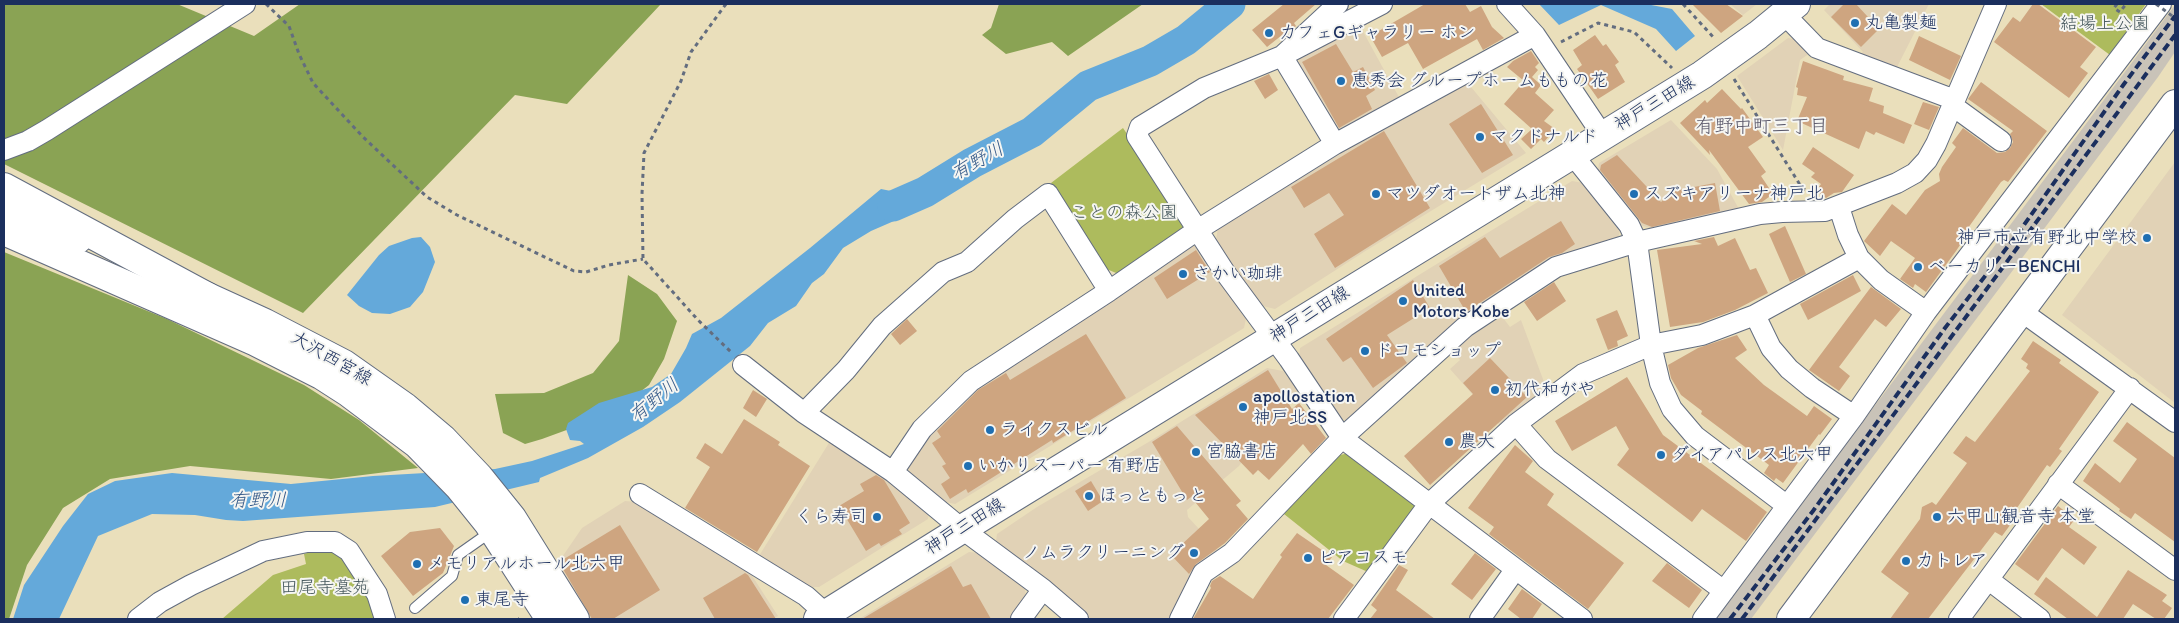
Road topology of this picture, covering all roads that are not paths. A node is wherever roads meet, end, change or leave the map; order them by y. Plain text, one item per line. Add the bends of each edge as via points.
1 (245, 4) edge
2 (1382, 4) edge
3 (1507, 4) edge
4 (1996, 4) edge
5 (2160, 4) edge
6 (1345, 9) edge
7 (1790, 9) edge
8 (1540, 43) junction
9 (1282, 56) junction
10 (1954, 103) junction
11 (2175, 104) edge
12 (1603, 136) junction
13 (2001, 141) dead end
14 (1335, 144) junction
15 (4, 150) edge
16 (1572, 154) junction
17 (4, 188) edge
18 (4, 206) edge
19 (1832, 209) junction
20 (1199, 229) junction
21 (4, 231) edge
22 (1637, 242) junction
23 (1859, 258) junction
24 (1109, 291) junction
25 (208, 297) junction
26 (2021, 311) junction
27 (1926, 312) junction
28 (1755, 315) junction
29 (1274, 338) junction
30 (1651, 345) junction
31 (744, 365) road end
32 (2130, 388) junction
33 (804, 413) junction
34 (1854, 416) junction
35 (2175, 422) edge
36 (1516, 424) junction
37 (1342, 438) junction
38 (893, 472) junction
39 (2058, 484) junction
40 (640, 494) dead end
41 (1429, 504) junction
42 (1786, 505) junction
43 (497, 524) junction
44 (962, 528) junction
45 (1515, 570) junction
46 (2175, 570) edge
47 (1989, 580) junction
48 (1043, 589) junction
49 (1724, 591) junction
50 (415, 608) dead end
51 (822, 617) edge
52 (138, 619) edge
53 (385, 619) edge
54 (550, 619) edge
55 (575, 619) edge
56 (1021, 619) edge
57 (1078, 619) edge
58 (1180, 619) edge
59 (1344, 619) edge
60 (1480, 619) edge
61 (1582, 619) edge
62 (1703, 619) edge
63 (1791, 619) edge
64 (1959, 619) edge
65 (2040, 619) edge

1 - 15 street via 47,130
2 - 6 street
3 - 8 street
4 - 10 street
5 - 27 street
6 - 9 street
7 - 10 street via 1817,48
7 - 12 main road, 神戸三田線 via 1732,66 1687,84
8 - 12 street
8 - 14 street
9 - 14 street
9 - 20 street via 1204,88 1140,126 1137,136
10 - 13 street
10 - 19 street via 1936,144 1915,173
11 - 26 main road
12 - 16 main road, 神戸三田線
14 - 20 street
16 - 22 street via 1629,225
16 - 29 main road, 神戸三田線
17 - 25 main road
18 - 25 main road, 大沢西宮線
19 - 22 street via 1760,214
19 - 23 street
20 - 24 street
20 - 29 street via 1224,271
21 - 43 main road, 大沢西宮線 via 256,342 349,393 417,444
22 - 30 street
22 - 37 street via 1556,267 1465,327
23 - 27 street via 1880,280
23 - 28 street
24 - 33 street via 1045,189 967,262 943,272 882,326 846,370
24 - 38 street via 971,381 922,429
25 - 43 main road, 大沢西宮線 via 344,364 398,401 444,439 479,476
26 - 32 street
26 - 63 main road
27 - 34 street
28 - 30 street via 1702,335
28 - 34 street via 1771,348 1789,369
29 - 37 street
29 - 44 main road, 神戸三田線
30 - 36 street via 1583,374
30 - 42 street via 1660,383 1672,409 1695,436
31 - 33 street
32 - 35 street
32 - 39 street
33 - 38 street
34 - 42 street
36 - 41 street
36 - 49 street via 1547,459
37 - 41 street
37 - 58 street via 1232,553 1203,573
38 - 44 street
39 - 46 street
39 - 47 street
40 - 51 street via 806,596
41 - 45 street
41 - 59 street
42 - 49 street
43 - 50 lane via 458,555 452,576
43 - 54 main road, 大沢西宮線
43 - 55 main road, 大沢西宮線
44 - 48 street
44 - 51 main road, 神戸三田線
45 - 60 street
45 - 61 street
47 - 64 street
47 - 65 street
48 - 56 street
48 - 57 street
49 - 62 street
52 - 53 street via 184,589 264,551 307,542 335,542 349,551 376,594

